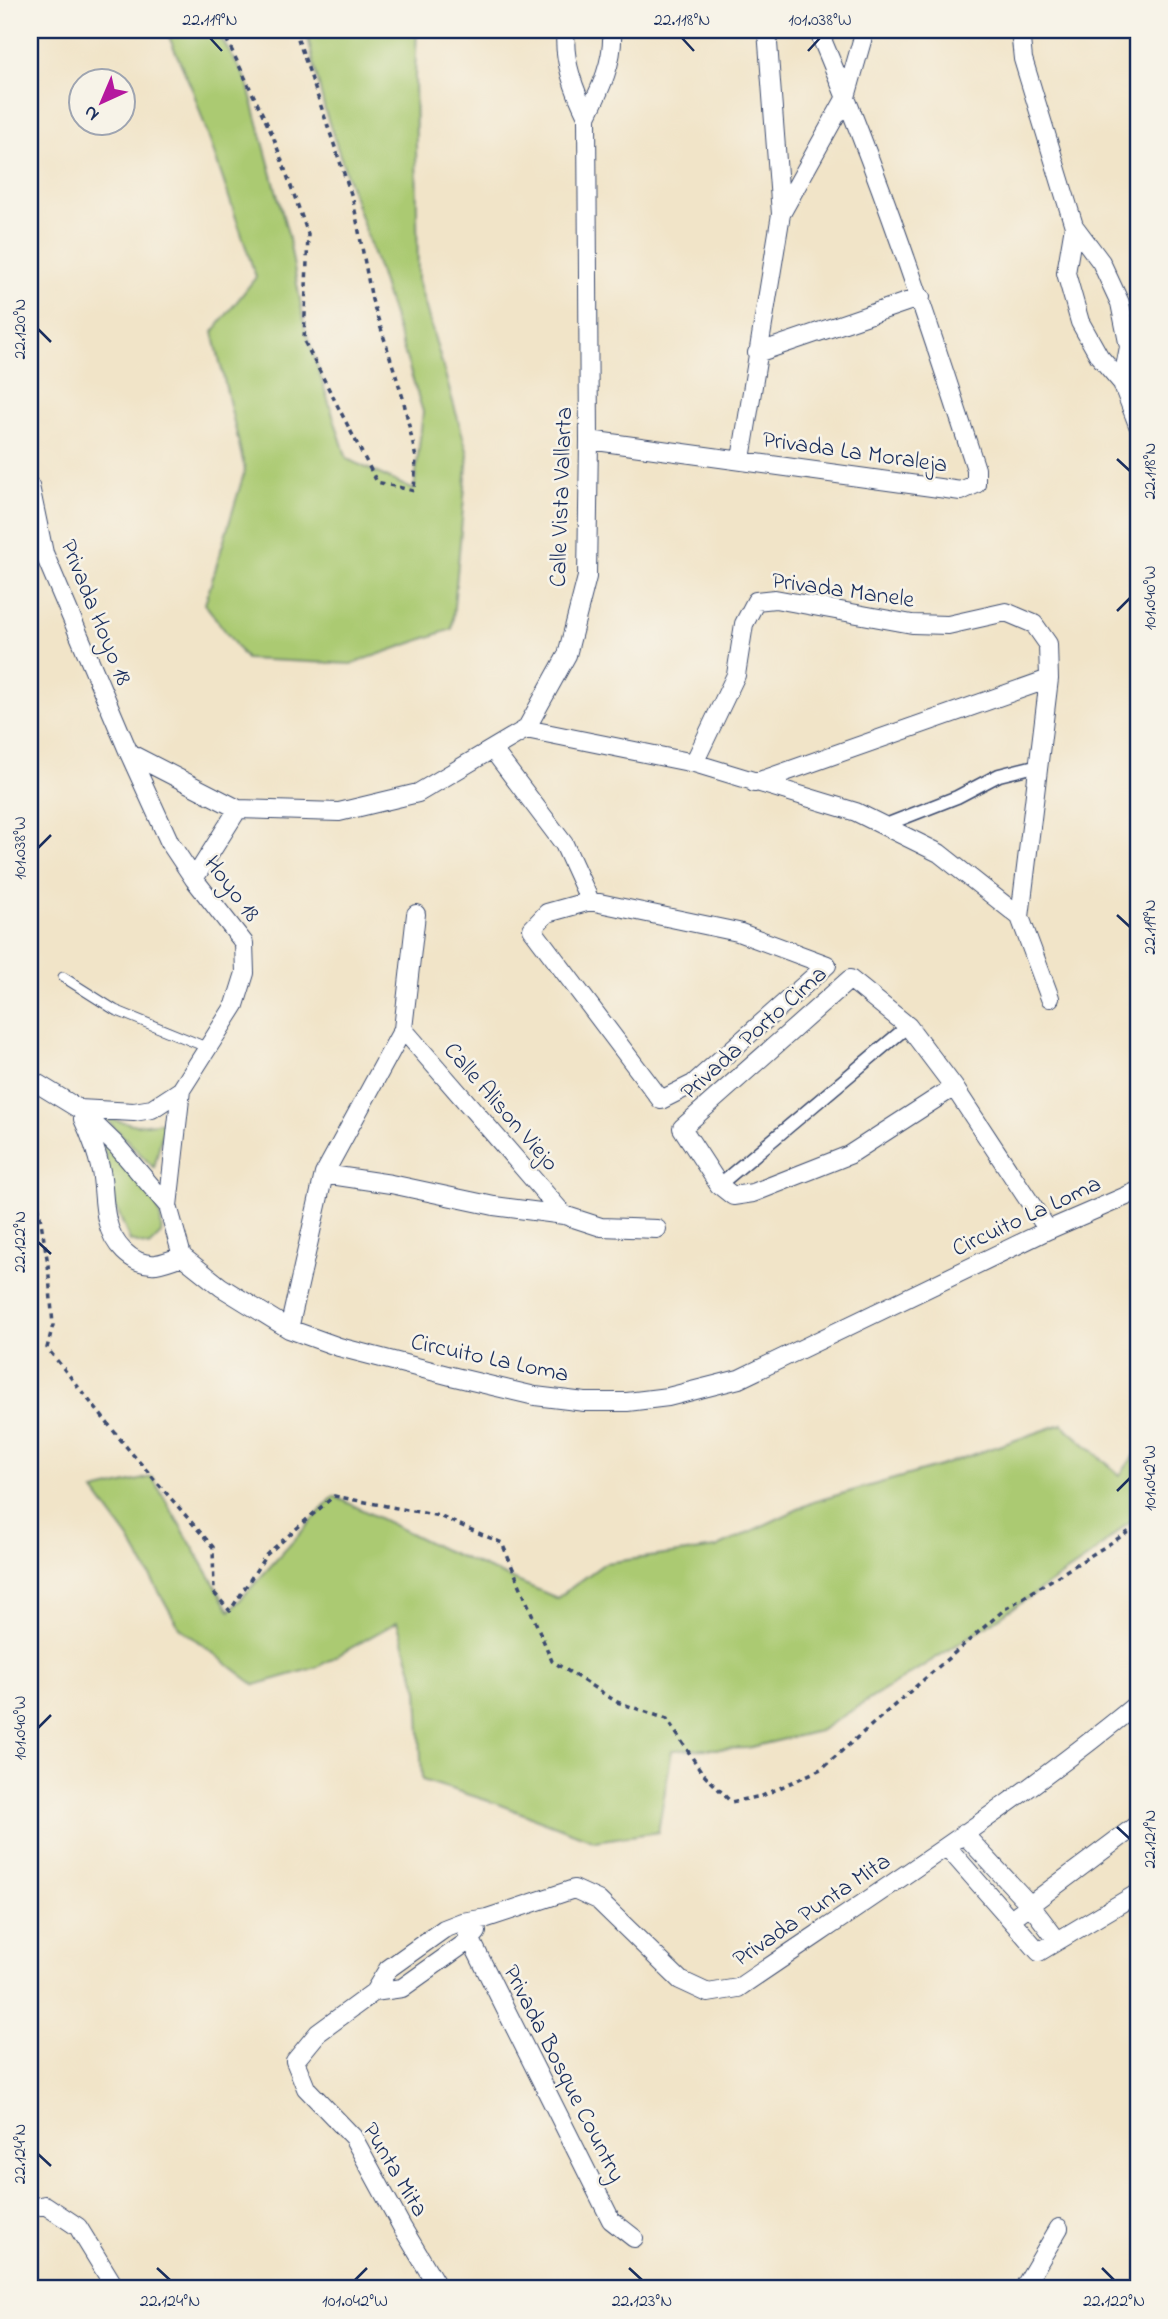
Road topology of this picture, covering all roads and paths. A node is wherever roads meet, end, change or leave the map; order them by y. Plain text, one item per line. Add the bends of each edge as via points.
1 (222, 30) edge
2 (295, 30) edge
3 (566, 30) edge
4 (612, 30) edge
5 (767, 30) edge
6 (818, 30) edge
7 (865, 30) edge
8 (1020, 30) edge
9 (846, 97) junction
10 (587, 116) junction
11 (781, 214) junction
12 (1074, 226) junction
13 (920, 297) junction
14 (757, 353) junction
15 (1122, 383) junction
16 (1138, 425) edge
17 (589, 440) junction
18 (741, 459) junction
19 (30, 486) edge
20 (1049, 679) junction
21 (526, 729) junction
22 (494, 750) junction
23 (129, 753) junction
24 (694, 762) junction
25 (1039, 765) junction
26 (754, 783) junction
27 (238, 809) junction
28 (883, 826) junction
29 (194, 879) junction
30 (590, 901) junction
31 (416, 914) dead end
32 (1020, 917) junction
33 (63, 977) dead end
34 (1050, 998) dead end
35 (908, 1026) junction
36 (403, 1029) junction
37 (206, 1047) junction
38 (30, 1079) edge
39 (954, 1087) junction
40 (181, 1090) junction
41 (79, 1110) junction
42 (30, 1156) edge
43 (324, 1174) junction
44 (719, 1185) junction
45 (1138, 1191) edge
46 (168, 1206) junction
47 (564, 1215) junction
48 (657, 1228) dead end
49 (1048, 1230) junction
50 (182, 1256) junction
51 (289, 1329) junction
52 (1138, 1526) edge
53 (1138, 1703) edge
54 (1138, 1824) edge
55 (963, 1833) junction
56 (947, 1847) junction
57 (1138, 1893) edge
58 (1031, 1906) junction
59 (487, 1918) junction
60 (1011, 1919) junction
61 (461, 1922) junction
62 (471, 1940) junction
63 (1057, 1940) junction
64 (374, 1992) junction
65 (30, 2208) edge
66 (1059, 2228) dead end
67 (634, 2238) dead end
68 (116, 2289) edge
69 (439, 2289) edge
70 (1023, 2289) edge

1 - 2 path via 273,136 308,234 304,341 377,482 414,491 416,458 403,398 372,300 353,200
3 - 10 street, Calle Vista Vallarta via 574,89
4 - 10 street, Calle Vista Vallarta via 605,82
5 - 11 street, Privada La Moraleja
6 - 9 street, Privada La Moraleja
7 - 9 street, Privada La Moraleja
8 - 12 street via 1023,59
9 - 11 street, Privada La Moraleja
9 - 13 street, Privada La Moraleja
10 - 17 street, Calle Vista Vallarta
11 - 14 street, Privada La Moraleja
12 - 15 street via 1101,262 1120,303 1129,347
12 - 15 street via 1066,273 1080,322 1099,356
13 - 14 street
13 - 18 street, Privada La Moraleja via 976,470 976,484 961,491
14 - 18 street, Privada La Moraleja
15 - 16 street
17 - 18 street, Privada La Moraleja
17 - 21 street, Calle Vista Vallarta via 587,577 567,655
19 - 23 street, Privada Hoyo 18 via 44,552
20 - 24 street, Privada Manele via 1048,644 1034,624 1006,612 948,625 912,624 775,599 756,601 744,624 736,676
20 - 25 street, Privada Manele
20 - 26 street
21 - 22 street, Calle Vista Vallarta
21 - 24 street
22 - 27 street, Calle Vista Vallarta via 418,793 339,812
22 - 30 street via 564,844
23 - 27 street, Calle Vista Vallarta
23 - 29 street, Hoyo 18 via 170,843
24 - 26 street
25 - 28 street via 999,775
25 - 32 street, Privada Manele
26 - 28 street via 856,813
27 - 29 street
28 - 32 street via 939,853
29 - 37 street, Hoyo 18 via 244,943 245,973 234,1005
30 - 30 street, Privada Porto Cima via 738,932 827,965 693,1084 661,1100 532,929 547,913
31 - 36 street
32 - 34 street, Privada Manele
33 - 37 lane via 115,1010
35 - 39 street, Privada Porto Cima
35 - 44 street
35 - 44 street, Privada Porto Cima via 849,979 682,1128
36 - 43 street
36 - 47 street, Calle Alison Viejo
37 - 40 street, Hoyo 18
38 - 41 street
39 - 44 street via 849,1155 753,1193 733,1196
39 - 49 street, Privada Porto Cima
40 - 41 street, Hoyo 18 via 152,1109 118,1113
40 - 46 street, Hoyo 18
41 - 46 street
41 - 50 street via 101,1173 113,1238 140,1262 157,1264
42 - 52 path via 48,1264 53,1325 47,1348 213,1547 214,1593 230,1611 266,1555 334,1496 439,1516 502,1542 552,1661 617,1702 667,1718 701,1771 731,1802 762,1796 821,1769 1005,1609
43 - 47 street, Calle Alison Viejo
43 - 51 street
45 - 49 street, Circuito La Loma
46 - 50 street
47 - 48 street, Calle Alison Viejo via 601,1227
49 - 51 street, Circuito La Loma via 739,1379 668,1397 585,1402 535,1396 339,1347
50 - 51 street, Circuito La Loma via 221,1287
53 - 55 street, Privada Punta Mita via 1086,1746
54 - 58 street
55 - 56 street, Privada Punta Mita
55 - 58 street
56 - 59 street, Privada Punta Mita via 738,1989 708,1993 680,1980 598,1900 574,1889
56 - 60 street
57 - 63 street
58 - 60 street
58 - 63 street
59 - 61 street, Privada Punta Mita
59 - 62 street
60 - 63 street via 1039,1952
61 - 62 street, Privada Bosque Country
61 - 64 street, Punta Mita via 388,1969
62 - 64 street, Punta Mita via 402,1988
62 - 67 street, Privada Bosque Country via 611,2220
64 - 69 street, Punta Mita via 318,2033 295,2061 306,2088 354,2137
65 - 68 street via 45,2205 78,2227
66 - 70 street

